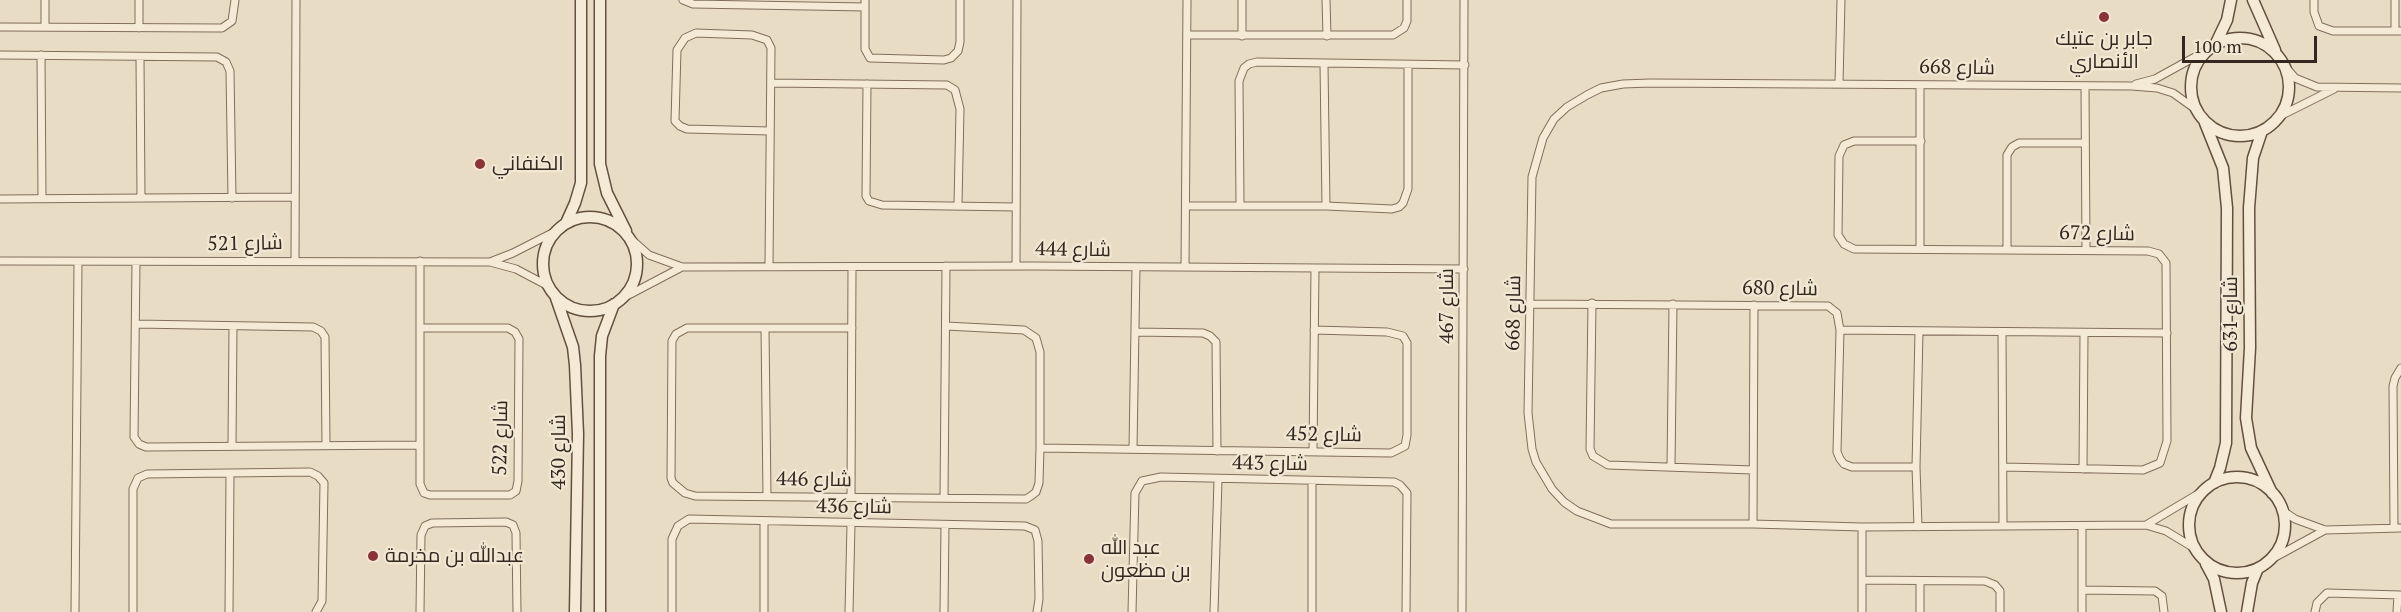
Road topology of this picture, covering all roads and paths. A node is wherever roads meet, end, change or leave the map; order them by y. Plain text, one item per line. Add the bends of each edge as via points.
1 (45, 0) edge
2 (139, 0) edge
3 (235, 0) edge
4 (296, 0) edge
5 (581, 0) edge
6 (600, 0) edge
7 (683, 0) edge
8 (960, 0) edge
9 (1017, 0) edge
10 (1187, 0) edge
11 (1242, 0) edge
12 (1326, 0) edge
13 (1407, 0) edge
14 (1464, 0) edge
15 (1841, 0) edge
16 (2231, 0) edge
17 (2253, 0) edge
18 (2314, 0) edge
19 (2395, 0) edge
20 (771, 2) edge
21 (865, 3) edge
22 (0, 27) edge
23 (45, 27) junction
24 (139, 28) junction
25 (2398, 31) edge
26 (1187, 35) junction
27 (1242, 36) junction
28 (1327, 36) junction
29 (2216, 44) junction
30 (2204, 52) junction
31 (0, 55) edge
32 (41, 55) junction
33 (2278, 55) junction
34 (140, 57) junction
35 (1324, 64) junction
36 (1408, 65) junction
37 (1465, 65) junction
38 (2284, 65) junction
39 (772, 83) junction
40 (1839, 83) junction
41 (867, 84) junction
42 (1920, 85) junction
43 (2085, 86) junction
44 (2132, 86) junction
45 (2336, 88) junction
46 (2401, 88) edge
47 (2194, 108) junction
48 (2280, 116) junction
49 (2205, 123) junction
50 (770, 131) junction
51 (2262, 131) junction
52 (1922, 141) junction
53 (2085, 143) junction
54 (294, 197) junction
55 (42, 198) junction
56 (141, 198) junction
57 (232, 198) junction
58 (0, 199) edge
59 (1240, 205) junction
60 (958, 206) junction
61 (1186, 206) junction
62 (1326, 206) junction
63 (1016, 207) junction
64 (562, 227) junction
65 (630, 238) junction
66 (1920, 249) junction
67 (2007, 250) junction
68 (2086, 250) junction
69 (295, 260) junction
70 (0, 261) edge
71 (420, 261) junction
72 (78, 262) junction
73 (136, 262) junction
74 (490, 262) junction
75 (770, 266) junction
76 (946, 266) junction
77 (1016, 266) junction
78 (682, 267) junction
79 (852, 267) junction
80 (1136, 267) junction
81 (1185, 267) junction
82 (1315, 268) junction
83 (1464, 270) junction
84 (553, 291) junction
85 (618, 301) junction
86 (1592, 303) junction
87 (1531, 304) junction
88 (1673, 304) junction
89 (1754, 305) junction
90 (137, 324) junction
91 (946, 326) junction
92 (233, 327) junction
93 (421, 328) junction
94 (852, 328) junction
95 (765, 329) junction
96 (1314, 330) junction
97 (1840, 330) junction
98 (1919, 332) junction
99 (1135, 333) junction
100 (2002, 333) junction
101 (2167, 333) junction
102 (2084, 334) junction
103 (2401, 368) edge
104 (232, 445) junction
105 (326, 445) junction
106 (420, 445) junction
107 (1040, 448) junction
108 (1133, 449) junction
109 (1216, 451) junction
110 (1313, 451) junction
111 (1671, 467) junction
112 (1916, 467) junction
113 (2003, 467) junction
114 (2083, 469) junction
115 (1753, 470) junction
116 (2398, 473) edge
117 (230, 474) junction
118 (1218, 480) junction
119 (1312, 482) junction
120 (2214, 483) junction
121 (2203, 491) junction
122 (2272, 493) junction
123 (767, 496) junction
124 (851, 497) junction
125 (944, 498) junction
126 (2279, 503) junction
127 (764, 522) junction
128 (851, 524) junction
129 (1753, 524) junction
130 (945, 525) junction
131 (2003, 525) junction
132 (2146, 525) junction
133 (1862, 527) junction
134 (1918, 527) junction
135 (2082, 527) junction
136 (2398, 528) edge
137 (2325, 530) junction
138 (2194, 548) junction
139 (2270, 560) junction
140 (2205, 561) junction
141 (2258, 568) junction
142 (1862, 580) junction
143 (1920, 581) junction
144 (2082, 590) junction
145 (2399, 595) edge
146 (75, 612) edge
147 (133, 612) edge
148 (230, 612) edge
149 (316, 612) edge
150 (420, 612) edge
151 (517, 612) edge
152 (575, 612) edge
153 (600, 612) edge
154 (672, 612) edge
155 (764, 612) edge
156 (849, 612) edge
157 (944, 612) edge
158 (1037, 612) edge
159 (1132, 612) edge
160 (1214, 612) edge
161 (1312, 612) edge
162 (1406, 612) edge
163 (1462, 612) edge
164 (1862, 612) edge
165 (1920, 612) edge
166 (2000, 612) edge
167 (2082, 612) edge
168 (2164, 612) edge
169 (2222, 612) edge
170 (2247, 612) edge
171 (2315, 612) edge
172 (2397, 612) edge

1 - 23 street
2 - 24 street
3 - 24 street via 232,21 222,28
4 - 54 street
5 - 64 main road via 581,183
6 - 65 main road via 600,164 607,193
7 - 20 street via 693,4
8 - 21 street via 958,51 944,60 870,58 865,49
9 - 63 street
10 - 26 street
11 - 27 street
12 - 28 street
13 - 28 street via 1407,21 1393,35
14 - 37 street, شارع 467
15 - 40 street
16 - 29 main road via 2228,20
17 - 33 main road
18 - 25 street via 2319,26 2333,32
19 - 25 street
20 - 21 street
22 - 23 street
23 - 24 street
26 - 27 street
26 - 61 street
27 - 28 street
29 - 30 main road
29 - 33 main road via 2232,38 2249,39
30 - 44 street, شارع 668 via 2155,79
30 - 47 main road via 2193,69 2190,88
31 - 32 street
32 - 34 street
32 - 55 street
33 - 38 main road
34 - 56 street
34 - 57 street via 218,57 226,62 230,71
35 - 36 street
35 - 59 street via 1257,62 1244,68 1239,81
35 - 62 street
36 - 37 street
36 - 62 street via 1408,189 1403,203 1392,209
37 - 83 street, شارع 467
38 - 45 street via 2304,83
38 - 48 main road via 2289,82 2288,100
39 - 41 street
39 - 50 street
39 - 50 street via 771,48 761,37 696,33 679,44 675,121 680,126
40 - 42 street, شارع 668
40 - 87 street, شارع 668 via 1623,84 1601,88 1567,107 1543,138 1532,177
41 - 60 street via 939,84 955,90 960,109
41 - 60 street via 869,201 882,205
42 - 43 street, شارع 668
42 - 52 street
43 - 44 street, شارع 668
43 - 53 street
44 - 47 street, شارع 668 via 2173,93
45 - 46 street
45 - 48 street
47 - 49 main road
48 - 51 main road
49 - 51 main road via 2232,136
49 - 120 main road, شارع 631 via 2223,168 2227,208 2226,443
50 - 75 street
51 - 122 main road, شارع 631 via 2253,158 2249,208 2246,418 2251,448
52 - 66 street
52 - 66 street, شارع 672 via 1854,141 1844,145 1839,156 1838,235 1844,244 1854,249
53 - 67 street via 2019,143 2012,147 2007,155
53 - 68 street
54 - 57 street
54 - 69 street
55 - 56 street
55 - 58 street
56 - 57 street
59 - 61 street
59 - 62 street
60 - 63 street
61 - 81 street
63 - 77 street
64 - 65 main road via 580,218 604,219
64 - 74 street, شارع 521
64 - 84 main road via 546,247 544,257 543,268
65 - 78 street, شارع 444 via 649,255
65 - 85 main road via 637,270 630,290
66 - 67 street, شارع 672
67 - 68 street, شارع 672
68 - 101 street, شارع 672 via 2154,252 2163,257
69 - 71 street, شارع 521
69 - 73 street, شارع 521
70 - 72 street, شارع 521
71 - 74 street, شارع 521
71 - 93 street, شارع 522
72 - 73 street, شارع 521
72 - 146 street
73 - 90 street
74 - 84 street, شارع 521 via 516,269
75 - 78 street, شارع 444
75 - 79 street, شارع 444
76 - 77 street, شارع 444
76 - 79 street, شارع 444
76 - 91 street
77 - 80 street, شارع 444
78 - 85 street, شارع 444
79 - 94 street
80 - 81 street, شارع 444
80 - 99 street
81 - 82 street, شارع 444
82 - 83 street, شارع 444
82 - 96 street
83 - 163 street, شارع 467
84 - 85 main road via 579,309 597,310
84 - 152 main road, شارع 430 via 573,347 575,365
85 - 153 main road, شارع 430 via 602,336 600,356
86 - 87 street, شارع 680
86 - 88 street, شارع 680
86 - 111 street via 1593,456 1608,465
87 - 129 street, شارع 668 via 1528,413 1532,449 1542,474 1564,502 1611,524
88 - 89 street, شارع 680
88 - 111 street
89 - 97 street, شارع 680 via 1828,306 1837,313
89 - 115 street
90 - 92 street
90 - 104 street via 134,437 139,444
91 - 107 street, شارع 446 via 1024,330 1036,338 1040,352
91 - 125 street
92 - 104 street
92 - 105 street via 313,327 321,331 325,337
93 - 106 street, شارع 522
93 - 106 street, شارع 522 via 508,328 515,332 519,339 516,491 510,495 424,493 420,484
94 - 95 street, شارع 446
94 - 124 street
95 - 123 street
95 - 123 street, شارع 446 via 687,328 676,334 672,341 671,478 678,488 696,496
96 - 110 street
96 - 110 street, شارع 452 via 1403,336 1407,343 1407,435 1405,446 1391,453
97 - 98 street
97 - 112 street via 1840,459 1852,467
98 - 100 street
98 - 112 street
99 - 108 street
99 - 109 street via 1203,333 1216,342
100 - 102 street
100 - 113 street
101 - 102 street
101 - 114 street, شارع 672 via 2166,441 2160,463 2143,470
102 - 114 street
103 - 116 street via 2393,386
104 - 105 street
105 - 106 street
107 - 108 street, شارع 452
107 - 125 street, شارع 446 via 1039,483 1036,492 1026,499
108 - 109 street, شارع 452
109 - 110 street, شارع 452
111 - 115 street
112 - 134 street
113 - 114 street, شارع 672
113 - 131 street
115 - 129 street
116 - 136 street
117 - 147 street via 147,474 138,478 133,489
117 - 148 street
117 - 149 street via 310,472 324,483 322,601
118 - 119 street, شارع 443
118 - 159 street, شارع 443 via 1161,477 1142,482 1133,501
118 - 160 street
119 - 161 street
119 - 162 street, شارع 443 via 1394,482 1407,493
120 - 121 main road
120 - 122 main road via 2244,478
121 - 132 street, شارع 668
121 - 138 main road via 2188,523
122 - 126 main road
123 - 124 street, شارع 446
124 - 125 street, شارع 446
126 - 137 street via 2295,519
126 - 139 main road via 2284,533
127 - 128 street, شارع 436
127 - 154 street, شارع 436 via 689,519 678,526 672,539
127 - 155 street
128 - 130 street, شارع 436
128 - 156 street
129 - 133 street, شارع 668
130 - 157 street
130 - 158 street, شارع 436 via 1025,526 1035,531
131 - 134 street, شارع 668
131 - 135 street, شارع 668
132 - 135 street, شارع 668
132 - 138 street, شارع 668 via 2166,531
133 - 134 street, شارع 668
133 - 142 street
135 - 144 street
136 - 137 street
137 - 139 street
138 - 140 main road
139 - 141 main road
140 - 141 main road via 2230,573
140 - 169 main road
141 - 170 main road
142 - 143 street
142 - 164 street
143 - 165 street
143 - 166 street via 1991,583 2000,591
144 - 167 street
144 - 168 street via 2155,591 2162,596
145 - 171 street via 2327,593 2317,603
145 - 172 street
150 - 151 street via 421,535 425,526 506,522 513,525 516,533

